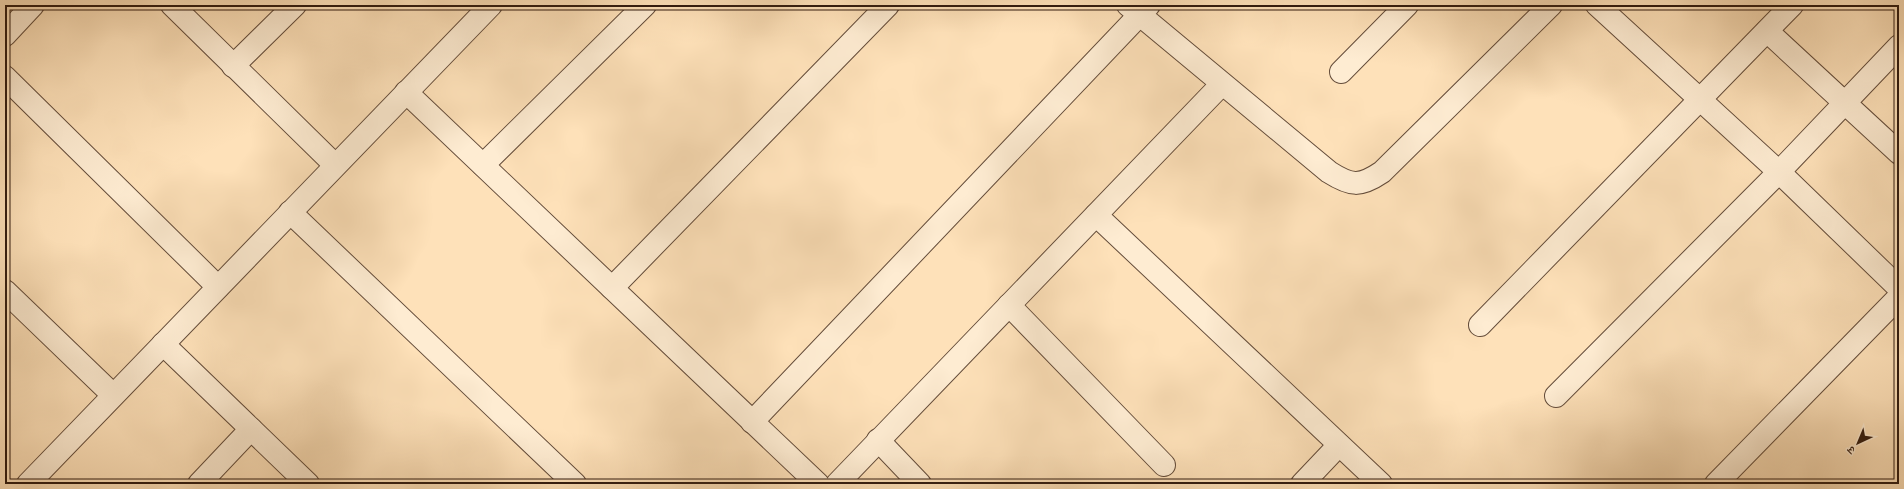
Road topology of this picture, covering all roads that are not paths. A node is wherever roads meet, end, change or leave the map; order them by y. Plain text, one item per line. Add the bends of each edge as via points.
1 (33, 5) edge
2 (172, 5) edge
3 (295, 5) edge
4 (491, 5) edge
5 (644, 5) edge
6 (888, 5) edge
7 (1407, 5) edge
8 (1551, 5) edge
9 (1597, 5) edge
10 (1139, 8) edge
11 (1777, 14) edge
12 (5, 35) edge
13 (1899, 46) edge
14 (233, 66) junction
15 (1342, 72) dead end
16 (5, 77) edge
17 (1222, 84) junction
18 (406, 92) junction
19 (1701, 100) junction
20 (1845, 103) junction
21 (1899, 153) edge
22 (335, 165) junction
23 (483, 165) junction
24 (1779, 172) junction
25 (290, 212) junction
26 (1096, 215) junction
27 (218, 287) junction
28 (612, 288) junction
29 (1899, 288) edge
30 (5, 291) edge
31 (1899, 297) edge
32 (1009, 305) junction
33 (1480, 325) dead end
34 (163, 344) junction
35 (113, 395) junction
36 (1556, 396) dead end
37 (752, 422) junction
38 (251, 429) junction
39 (878, 440) junction
40 (1339, 445) junction
41 (1164, 465) dead end
42 (28, 484) edge
43 (199, 484) edge
44 (308, 484) edge
45 (575, 484) edge
46 (818, 484) edge
47 (837, 484) edge
48 (920, 484) edge
49 (1302, 484) edge
50 (1381, 484) edge
51 (1716, 484) edge

1 - 12 street
2 - 14 street
3 - 14 street
4 - 18 street
5 - 23 street
6 - 28 street
7 - 15 street
8 - 17 street via 1382,172 1358,184 1342,180 1329,172
9 - 19 street
10 - 17 street
10 - 37 street
11 - 19 street
11 - 20 street
13 - 20 street
14 - 22 street
16 - 27 street
17 - 26 street
18 - 22 street
18 - 23 street
19 - 24 street
19 - 33 street
20 - 21 street
20 - 24 street
22 - 25 street
23 - 28 street
24 - 29 street
24 - 36 street
25 - 27 street
25 - 45 street
26 - 32 street
26 - 40 street
27 - 34 street
28 - 37 street
30 - 35 street
31 - 51 street
32 - 39 street
32 - 41 street
34 - 35 street
34 - 38 street
35 - 42 street
37 - 46 street
38 - 43 street
38 - 44 street
39 - 47 street
39 - 48 street
40 - 49 street
40 - 50 street

